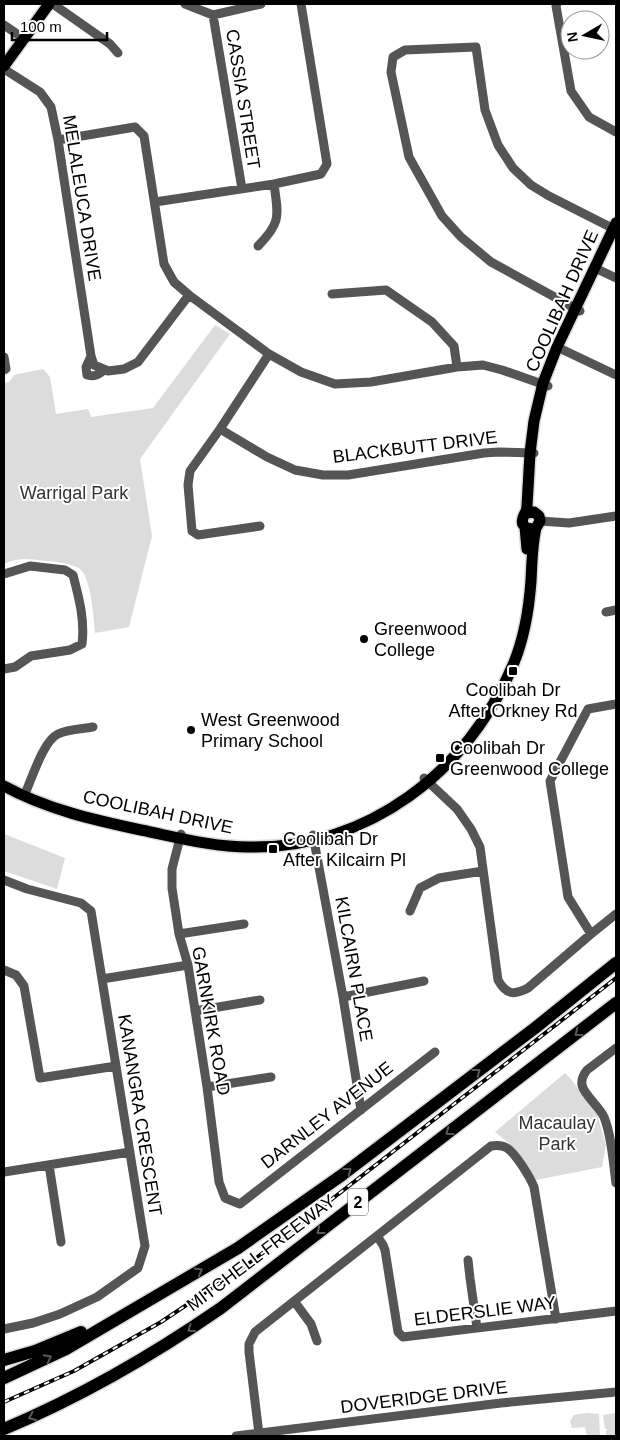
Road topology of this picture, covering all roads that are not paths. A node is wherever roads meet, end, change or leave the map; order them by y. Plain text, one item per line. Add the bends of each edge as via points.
1 (42, 4) edge
2 (51, 4) edge
3 (185, 4) edge
4 (261, 4) edge
5 (301, 4) edge
6 (557, 4) edge
7 (213, 15) junction
8 (4, 25) edge
9 (21, 36) junction
10 (118, 53) dead end
11 (4, 56) edge
12 (4, 67) edge
13 (616, 132) edge
14 (58, 140) junction
15 (274, 184) junction
16 (242, 189) junction
17 (155, 202) junction
18 (616, 230) edge
19 (258, 246) dead end
20 (598, 269) junction
21 (616, 278) edge
22 (332, 294) dead end
23 (189, 295) junction
24 (578, 310) junction
25 (560, 348) junction
26 (269, 354) junction
27 (4, 357) edge
28 (457, 367) junction
29 (4, 370) edge
30 (616, 375) edge
31 (546, 384) junction
32 (220, 429) junction
33 (532, 453) junction
34 (616, 516) edge
35 (533, 520) junction
36 (260, 526) dead end
37 (4, 574) edge
38 (616, 610) edge
39 (606, 612) dead end
40 (4, 669) edge
41 (616, 704) edge
42 (94, 727) dead end
43 (4, 779) edge
44 (426, 780) junction
45 (4, 786) edge
46 (26, 793) junction
47 (180, 836) junction
48 (314, 838) junction
49 (483, 870) junction
50 (4, 880) edge
51 (410, 911) dead end
52 (616, 914) edge
53 (244, 924) dead end
54 (179, 934) junction
55 (591, 934) junction
56 (616, 963) edge
57 (188, 966) junction
58 (4, 970) edge
59 (102, 979) junction
60 (424, 981) dead end
61 (343, 997) junction
62 (260, 1000) dead end
63 (616, 1003) edge
64 (195, 1011) junction
65 (616, 1048) edge
66 (434, 1052) dead end
67 (116, 1066) junction
68 (271, 1077) dead end
69 (207, 1086) junction
70 (361, 1110) junction
71 (130, 1152) junction
72 (49, 1165) junction
73 (4, 1172) edge
74 (616, 1183) edge
75 (240, 1204) joint
76 (377, 1236) junction
77 (61, 1242) dead end
78 (468, 1260) dead end
79 (294, 1301) junction
80 (141, 1304) junction
81 (616, 1312) edge
82 (556, 1319) junction
83 (477, 1328) junction
84 (4, 1329) edge
85 (317, 1341) dead end
86 (4, 1360) edge
87 (4, 1378) edge
88 (616, 1392) edge
89 (4, 1430) edge
90 (259, 1434) junction
91 (236, 1436) edge

1 - 9 main road
2 - 9 main road
2 - 10 street via 110,44
3 - 7 street
4 - 7 street
5 - 15 street via 327,164 321,174
6 - 13 street via 571,91 589,117
7 - 16 street, CASSIA STREET
8 - 9 street
9 - 11 main road
9 - 12 main road
12 - 14 street, MELALEUCA DRIVE via 40,92 51,107
14 - 17 street via 135,127 144,136
14 - 23 street, MELALEUCA DRIVE via 94,365 108,371 138,362
15 - 16 street
15 - 19 street via 278,213 271,233
16 - 17 street
17 - 23 street via 164,264 174,282
18 - 20 main road, COOLIBAH DRIVE
18 - 24 street via 549,196 513,168 498,145 485,110 476,47 405,50 394,57 391,72 409,157 442,216 491,262
20 - 21 street
20 - 24 main road, COOLIBAH DRIVE
22 - 28 street via 386,290 432,322 454,346
23 - 26 street
24 - 25 main road, COOLIBAH DRIVE
25 - 30 street
25 - 31 main road, COOLIBAH DRIVE
26 - 28 street via 301,372 335,384 371,382
26 - 32 street
27 - 29 street
28 - 31 street via 491,366
31 - 33 main road, COOLIBAH DRIVE via 534,421
32 - 33 street, BLACKBUTT DRIVE via 295,470 323,475 348,476 484,453
32 - 36 street via 190,471 192,531 198,535
33 - 35 main road, COOLIBAH DRIVE
34 - 35 street via 569,523
35 - 44 main road, COOLIBAH DRIVE via 523,606 508,661 468,733
37 - 40 street via 30,566 65,570 73,575 83,632 82,644 70,650 31,656 15,667
38 - 39 street
41 - 55 street via 588,708 550,781 568,897
42 - 46 street via 64,731 53,737
43 - 46 main road, COOLIBAH DRIVE
44 - 48 main road, COOLIBAH DRIVE via 381,809
44 - 49 street via 457,809 471,829 480,847
45 - 46 main road, COOLIBAH DRIVE
46 - 47 main road, COOLIBAH DRIVE
47 - 48 main road, COOLIBAH DRIVE via 243,842
47 - 54 street, GARNKIRK ROAD via 171,879
48 - 61 street, KILCAIRN PLACE
49 - 51 street via 439,878 420,888
49 - 55 street via 498,980 503,989 519,993 528,988
50 - 59 street, KANANGRA CRESCENT via 81,903 91,911
52 - 55 street
53 - 54 street
54 - 57 street, GARNKIRK ROAD
80 -> 56 highway, MITCHELL FREEWAY / 2 via 238,1248 342,1175
57 - 59 street
57 - 64 street, GARNKIRK ROAD
58 - 67 street via 16,975 24,986 40,1078
59 - 67 street, KANANGRA CRESCENT
60 - 61 street
61 - 70 street, KILCAIRN PLACE
62 - 64 street
63 -> 89 highway, MITCHELL FREEWAY / 2 via 220,1308 152,1353
64 - 69 street, GARNKIRK ROAD
65 - 74 street via 587,1070 582,1080 583,1088 600,1110 607,1126
66 - 70 street, DARNLEY AVENUE
67 - 71 street, KANANGRA CRESCENT
68 - 69 street
69 - 75 street, GARNKIRK ROAD via 219,1182 225,1198
70 - 75 street, DARNLEY AVENUE
71 - 72 street
71 - 84 street, KANANGRA CRESCENT via 145,1246 138,1268 97,1297 60,1314
72 - 73 street
72 - 77 street
76 - 79 street
76 - 82 street via 487,1148 504,1146 530,1176 536,1192
76 - 83 street, ELDERSLIE WAY via 385,1250 399,1334 406,1337
78 - 83 street
79 - 85 street via 311,1324
79 - 90 street via 257,1329 250,1340
80 - 86 highway via 74,1336
87 -> 80 highway, MITCHELL FREEWAY / 2 via 66,1349
81 - 82 street, ELDERSLIE WAY
82 - 83 street, ELDERSLIE WAY
88 - 90 street, DOVERIDGE DRIVE via 501,1403
90 - 91 street, DOVERIDGE DRIVE

